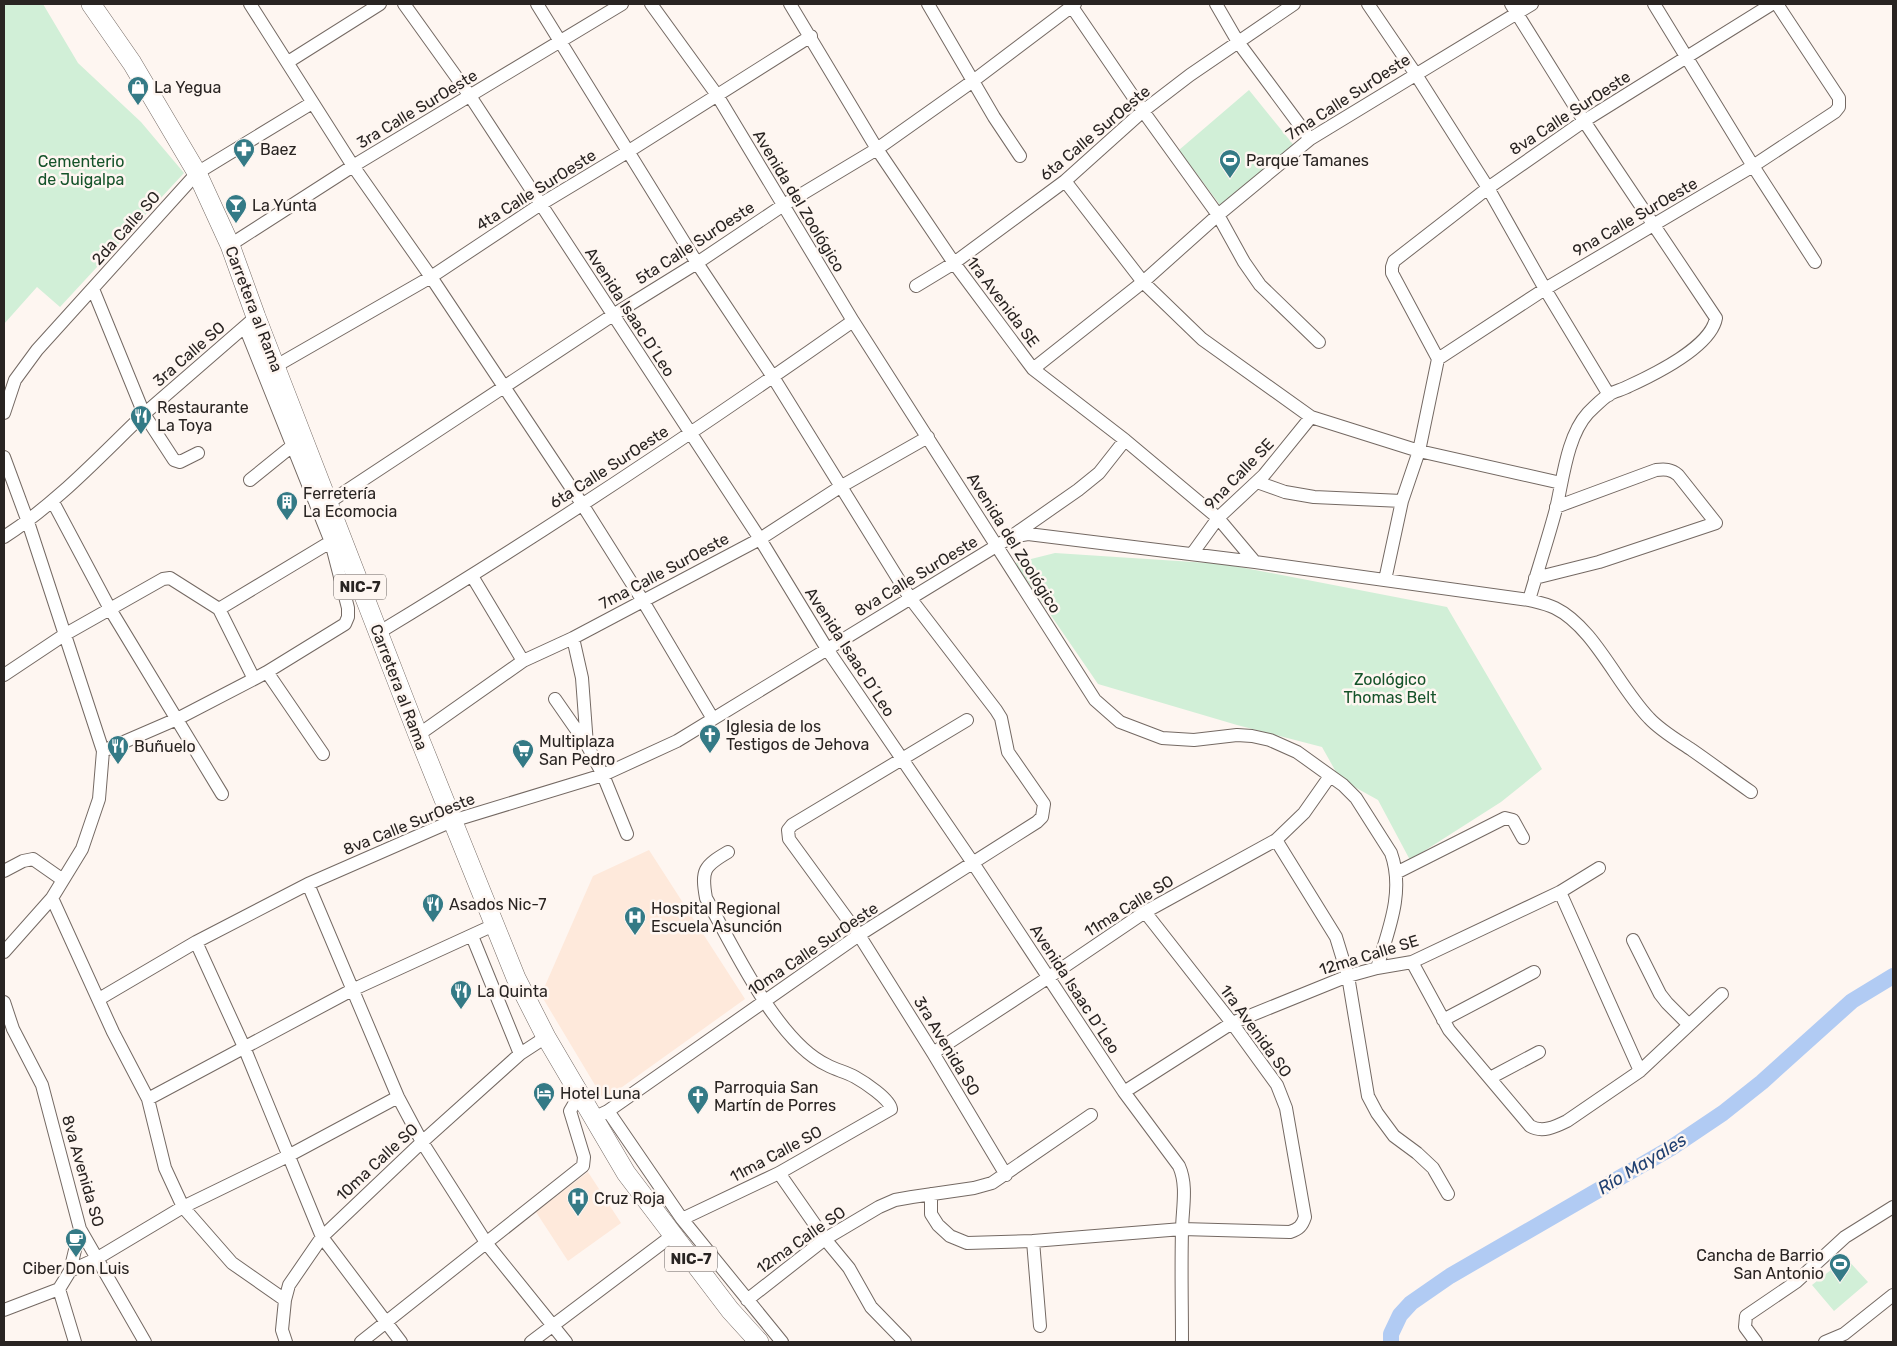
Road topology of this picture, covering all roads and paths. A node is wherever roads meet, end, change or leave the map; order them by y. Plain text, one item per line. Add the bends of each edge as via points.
1 (92, 4) edge
2 (250, 4) edge
3 (380, 4) edge
4 (404, 4) edge
5 (537, 4) edge
6 (622, 4) edge
7 (651, 4) edge
8 (790, 4) edge
9 (928, 4) edge
10 (1072, 4) edge
11 (1216, 4) edge
12 (1294, 4) edge
13 (1368, 4) edge
14 (1532, 4) edge
15 (1654, 4) edge
16 (1772, 4) edge
17 (1777, 4) edge
18 (1514, 8) edge
19 (811, 36) junction
20 (559, 41) junction
21 (1238, 42) junction
22 (1687, 57) junction
23 (288, 62) junction
24 (1415, 74) junction
25 (973, 81) junction
26 (717, 95) junction
27 (470, 96) junction
28 (312, 103) junction
29 (1143, 111) junction
30 (1584, 121) junction
31 (1310, 139) junction
32 (877, 148) junction
33 (629, 151) junction
34 (1020, 156) dead end
35 (353, 166) junction
36 (1753, 166) junction
37 (197, 173) junction
38 (1065, 181) junction
39 (1488, 188) junction
40 (540, 204) junction
41 (782, 206) junction
42 (1218, 215) junction
43 (1652, 225) junction
44 (230, 245) junction
45 (1815, 262) dead end
46 (697, 263) junction
47 (954, 263) junction
48 (431, 277) junction
49 (1143, 282) junction
50 (916, 286) dead end
51 (93, 289) junction
52 (1545, 289) junction
53 (613, 315) junction
54 (852, 321) junction
55 (250, 322) junction
56 (1319, 342) dead end
57 (1438, 359) junction
58 (276, 366) junction
59 (1033, 369) junction
60 (773, 378) junction
61 (505, 388) junction
62 (1609, 395) junction
63 (4, 413) edge
64 (144, 414) junction
65 (1311, 417) junction
66 (689, 433) junction
67 (928, 437) junction
68 (1125, 440) junction
69 (298, 442) junction
70 (1419, 451) junction
71 (198, 453) dead end
72 (4, 458) edge
73 (250, 480) dead end
74 (1257, 482) junction
75 (1560, 483) junction
76 (840, 487) junction
77 (1402, 501) junction
78 (53, 502) junction
79 (328, 503) junction
80 (582, 504) junction
81 (1556, 507) junction
82 (1218, 518) junction
83 (28, 522) junction
84 (4, 536) edge
85 (1011, 537) junction
86 (336, 539) junction
87 (760, 539) junction
88 (996, 547) junction
89 (1192, 554) junction
90 (1255, 562) junction
91 (472, 576) junction
92 (1535, 578) junction
93 (1385, 580) junction
94 (910, 598) junction
95 (643, 600) junction
96 (1529, 600) junction
97 (110, 609) junction
98 (219, 609) junction
99 (378, 632) junction
100 (64, 636) junction
101 (573, 638) junction
102 (827, 649) junction
103 (523, 661) junction
104 (267, 672) junction
105 (4, 676) edge
106 (254, 679) junction
107 (555, 699) dead end
108 (177, 719) junction
109 (713, 719) junction
110 (967, 720) dead end
111 (418, 736) junction
112 (587, 745) junction
113 (103, 751) junction
114 (323, 754) dead end
115 (901, 758) junction
116 (603, 774) junction
117 (1330, 776) junction
118 (1752, 792) dead end
119 (222, 794) dead end
120 (452, 821) junction
121 (627, 834) dead end
122 (1523, 838) dead end
123 (1276, 840) junction
124 (728, 852) dead end
125 (973, 863) junction
126 (1599, 868) dead end
127 (4, 871) edge
128 (1396, 873) junction
129 (63, 880) junction
130 (308, 884) junction
131 (1560, 892) junction
132 (52, 898) junction
133 (1145, 912) junction
134 (494, 925) junction
135 (859, 935) junction
136 (472, 936) junction
137 (1633, 940) dead end
138 (196, 942) junction
139 (4, 952) edge
140 (1412, 962) junction
141 (1378, 968) junction
142 (1534, 972) dead end
143 (1348, 976) junction
144 (1049, 978) junction
145 (352, 990) junction
146 (1722, 994) dead end
147 (99, 999) junction
148 (4, 1002) edge
149 (764, 1002) junction
150 (1443, 1020) junction
151 (1232, 1023) junction
152 (1689, 1025) junction
153 (546, 1038) junction
154 (244, 1046) junction
155 (933, 1052) junction
156 (1539, 1052) dead end
157 (520, 1054) junction
158 (1640, 1071) junction
159 (1490, 1078) junction
160 (1124, 1092) junction
161 (580, 1094) junction
162 (398, 1096) junction
163 (148, 1099) junction
164 (600, 1114) junction
165 (1091, 1115) dead end
166 (422, 1142) junction
167 (288, 1156) junction
168 (779, 1173) junction
169 (1006, 1175) junction
170 (931, 1194) junction
171 (1448, 1194) dead end
172 (1893, 1206) edge
173 (183, 1207) junction
174 (678, 1227) junction
175 (80, 1229) junction
176 (1182, 1230) junction
177 (322, 1238) junction
178 (825, 1239) junction
179 (1033, 1241) junction
180 (487, 1244) junction
181 (96, 1259) junction
182 (70, 1271) junction
183 (59, 1289) junction
184 (1893, 1295) edge
185 (284, 1300) junction
186 (747, 1300) junction
187 (4, 1310) edge
188 (385, 1323) junction
189 (552, 1325) junction
190 (1040, 1326) dead end
191 (751, 1340) edge
192 (75, 1342) edge
193 (145, 1342) edge
194 (286, 1342) edge
195 (361, 1342) edge
196 (401, 1342) edge
197 (530, 1342) edge
198 (566, 1342) edge
199 (782, 1342) edge
200 (905, 1342) edge
201 (1182, 1342) edge
202 (1756, 1342) edge
203 (1825, 1342) edge

1 - 37 highway, Carretera al Rama / NIC-7 via 132,63
2 - 23 street
3 - 23 street
4 - 27 street, Avenida Isaac D´Leo
5 - 20 street
6 - 20 street, 3ra Calle SurOeste
7 - 26 street, Avenida del Zoológico
8 - 19 street, 1ra Avenida SE
9 - 25 street
10 - 25 street, 5ta Calle SurOeste
10 - 29 street
11 - 21 street
12 - 21 street, 6ta Calle SurOeste
13 - 24 street
14 - 18 street, 7ma Calle SurOeste
15 - 22 street
16 - 22 street, 8va Calle SurOeste
17 - 36 street, 9na Calle SurOeste via 1839,98 1839,107
18 - 24 street, 7ma Calle SurOeste
18 - 30 street
19 - 26 street, 4ta Calle SurOeste
19 - 32 street, 1ra Avenida SE
20 - 27 street, 3ra Calle SurOeste
20 - 33 street
21 - 29 street, 6ta Calle SurOeste
21 - 31 street
22 - 30 street, 8va Calle SurOeste
22 - 36 street
23 - 28 street
24 - 31 street, 7ma Calle SurOeste
24 - 39 street
25 - 32 street, 5ta Calle SurOeste
25 - 34 street
26 - 33 street, 4ta Calle SurOeste
26 - 41 street, Avenida del Zoológico
27 - 35 street, 3ra Calle SurOeste
27 - 40 street, Avenida Isaac D´Leo
28 - 35 street
28 - 37 street, 2da Calle SO
29 - 38 street, 6ta Calle SurOeste
29 - 42 street
30 - 39 street, 8va Calle SurOeste
30 - 43 street
31 - 42 street, 7ma Calle SurOeste
32 - 41 street, 5ta Calle SurOeste
32 - 47 street, 1ra Avenida SE
33 - 40 street, 4ta Calle SurOeste
33 - 46 street
35 - 44 street, 3ra Calle SurOeste
35 - 48 street
36 - 43 street, 9na Calle SurOeste
36 - 45 street
37 - 44 highway, Carretera al Rama / NIC-7
37 - 51 street, 2da Calle SO
38 - 47 street, 6ta Calle SurOeste
38 - 49 street
39 - 52 street
39 - 57 street, 8va Calle SurOeste via 1394,261 1392,267 1392,273
40 - 48 street, 4ta Calle SurOeste
40 - 53 street, Avenida Isaac D´Leo
41 - 46 street, 5ta Calle SurOeste
41 - 54 street, Avenida del Zoológico
42 - 49 street, 7ma Calle SurOeste
42 - 56 street via 1260,285
43 - 52 street, 9na Calle SurOeste
43 - 62 street via 1716,318 1711,332 1672,363
44 - 55 highway, Carretera al Rama / NIC-7
46 - 53 street, 5ta Calle SurOeste
46 - 60 street
47 - 50 street, 6ta Calle SurOeste
47 - 59 street, 1ra Avenida SE
48 - 58 street, 4ta Calle SurOeste
48 - 61 street
49 - 59 street, 7ma Calle SurOeste
49 - 65 street via 1202,339
51 - 63 street, 2da Calle SO via 37,350 16,380
51 - 64 street
52 - 57 street, 9na Calle SurOeste
52 - 62 street
53 - 61 street, 5ta Calle SurOeste
53 - 66 street, Avenida Isaac D´Leo
54 - 60 street, 6ta Calle SurOeste
54 - 67 street, Avenida del Zoológico
55 - 58 highway, Carretera al Rama / NIC-7
55 - 64 street, 3ra Calle SO
55 - 69 street
57 - 70 street
58 - 69 highway, Carretera al Rama / NIC-7
59 - 68 street, 1ra Avenida SE
60 - 66 street, 6ta Calle SurOeste
60 - 76 street
61 - 79 street, 5ta Calle SurOeste
61 - 80 street
62 - 75 street via 1581,422
64 - 71 street via 174,460 180,462
64 - 78 street, 3ra Calle SO
65 - 70 street
65 - 74 street, 9na Calle SE
66 - 80 street, 6ta Calle SurOeste
66 - 87 street, Avenida Isaac D´Leo
67 - 76 street, 7ma Calle SurOeste
67 - 88 street, Avenida del Zoológico
68 - 82 street, 1ra Avenida SE
68 - 85 street, 8va Calle SurOeste via 1100,473
69 - 73 street
69 - 79 highway, Carretera al Rama / NIC-7
69 - 86 street
70 - 75 street
70 - 77 street
72 - 83 street
74 - 77 street via 1285,492 1314,497
74 - 82 street, 9na Calle SE
75 - 81 street
76 - 87 street, 7ma Calle SurOeste
76 - 94 street
77 - 93 street
78 - 83 street, 3ra Calle SO
78 - 97 street
79 - 86 highway, Carretera al Rama / NIC-7
80 - 91 street, 6ta Calle SurOeste
80 - 95 street
81 - 92 street
81 - 92 street via 1664,469 1673,470 1678,475 1716,523 1599,562
82 - 89 street, 9na Calle SE
82 - 90 street, 1ra Avenida SE
83 - 84 street, 3ra Calle SO
83 - 100 street
85 - 88 street, 8va Calle SurOeste
85 - 89 street via 1048,535
86 - 98 street
86 - 99 highway, Carretera al Rama / NIC-7
86 - 104 street via 348,608 345,624
87 - 95 street, 7ma Calle SurOeste
87 - 102 street, Avenida Isaac D´Leo
88 - 94 street, 8va Calle SurOeste
88 - 117 street, Avenida del Zoológico via 1096,700 1120,722 1162,738 1194,740 1237,735 1270,740 1305,757
89 - 90 street
90 - 93 street
91 - 99 street, 6ta Calle SurOeste
91 - 103 street
92 - 96 street
93 - 96 street
94 - 102 street, 8va Calle SurOeste
94 - 125 street, 10ma Calle SurOeste via 996,710 1003,725 1008,752 1044,804 1042,817 1037,822
95 - 101 street, 7ma Calle SurOeste
95 - 109 street
96 - 118 street via 1568,616 1587,634 1650,718 1667,734
97 - 98 street via 170,578
97 - 100 street
97 - 108 street
98 - 106 street
99 - 111 highway, Carretera al Rama / NIC-7
100 - 105 street
100 - 113 street
101 - 103 street, 7ma Calle SurOeste
101 - 112 street via 582,678
102 - 109 street, 8va Calle SurOeste
102 - 115 street, Avenida Isaac D´Leo
103 - 111 street, 7ma Calle SurOeste
104 - 106 street
104 - 114 street
106 - 108 street
107 - 112 street
108 - 113 street
108 - 119 street
109 - 116 street, 8va Calle SurOeste via 677,742
110 - 115 street
111 - 120 highway, Carretera al Rama / NIC-7
112 - 116 street
113 - 129 street via 99,799 82,849
115 - 125 street, Avenida Isaac D´Leo
115 - 135 street, 3ra Avenida SO via 792,824 788,830 790,839
116 - 120 street, 8va Calle SurOeste
116 - 121 street
117 - 123 street, 11ma Calle SO via 1304,812
117 - 128 street, Avenida del Zoológico via 1362,806 1391,854
120 - 130 street, 8va Calle SurOeste
120 - 134 highway, Carretera al Rama / NIC-7
122 - 128 street via 1513,820 1505,818
123 - 133 street, 11ma Calle SO
123 - 143 street via 1336,937
124 - 149 street via 710,863 705,872 706,898
125 - 135 street, 10ma Calle SurOeste
125 - 144 street, Avenida Isaac D´Leo
126 - 131 street, 12ma Calle SE
127 - 129 street via 33,859
128 - 141 street, Avenida del Zoológico via 1396,903
129 - 132 street
130 - 138 street, 8va Calle SurOeste
130 - 145 street
131 - 140 street, 12ma Calle SE
131 - 158 street
132 - 139 street
132 - 147 street
133 - 144 street, 11ma Calle SO
133 - 151 street, 1ra Avenida SO
134 - 136 street
134 - 153 highway, Carretera al Rama / NIC-7
135 - 149 street, 10ma Calle SurOeste
135 - 155 street, 3ra Avenida SO
136 - 145 street
136 - 157 street
137 - 152 street via 1660,994
138 - 147 street, 8va Calle SurOeste
138 - 154 street
140 - 141 street, 12ma Calle SE
140 - 150 street
141 - 143 street, 12ma Calle SE
142 - 150 street
143 - 151 street, 12ma Calle SE
143 - 171 street via 1368,1096 1394,1136 1433,1168
144 - 155 street, 11ma Calle SO
144 - 160 street, Avenida Isaac D´Leo
145 - 154 street
145 - 162 street
146 - 152 street
147 - 163 street
148 - 175 street, 8va Avenida SO via 13,1029 42,1085
149 - 164 street, 10ma Calle SurOeste
149 - 168 street, 11ma Calle SO via 804,1050 827,1066 854,1076 891,1106 889,1111
150 - 159 street
151 - 160 street, 12ma Calle SE
151 - 176 street, 1ra Avenida SO via 1282,1093 1305,1217 1298,1229 1290,1232
152 - 158 street
153 - 157 street, 10ma Calle SO
153 - 161 highway, Carretera al Rama / NIC-7
154 - 163 street
154 - 167 street
155 - 169 street, 3ra Avenida SO
156 - 159 street
157 - 166 street, 10ma Calle SO
158 - 159 street via 1567,1121 1539,1130 1530,1126
160 - 176 street, Avenida Isaac D´Leo via 1183,1174
161 - 164 highway, Carretera al Rama / NIC-7
161 - 180 street via 570,1111 584,1157 583,1166
162 - 166 street
162 - 167 street
163 - 173 street via 164,1168
164 - 174 highway, Carretera al Rama / NIC-7 via 626,1173
165 - 169 street, 12ma Calle SO
166 - 177 street, 10ma Calle SO
166 - 180 street
167 - 173 street
167 - 177 street
168 - 174 street, 11ma Calle SO
168 - 178 street
169 - 170 street, 12ma Calle SO via 992,1183
170 - 178 street, 12ma Calle SO via 895,1200
170 - 179 street via 931,1214 950,1236 967,1243
172 - 202 street via 1845,1237 1796,1282 1746,1316 1746,1327
173 - 181 street
173 - 185 street via 232,1263
174 - 186 street
174 - 189 street, 11ma Calle SO
174 - 191 highway, Carretera al Rama / NIC-7
175 - 181 street, 8va Avenida SO
175 - 182 street
176 - 179 street
176 - 201 street, Avenida Isaac D´Leo
177 - 185 street, 10ma Calle SO via 289,1285
177 - 188 street
178 - 186 street, 12ma Calle SO
178 - 200 street via 849,1268 871,1307
179 - 190 street
180 - 188 street
180 - 189 street
181 - 182 street
181 - 193 street, 8va Avenida SO
182 - 183 street
183 - 187 street
183 - 192 street
184 - 203 street via 1844,1334
185 - 194 street, 10ma Calle SO via 282,1330
186 - 199 street
188 - 195 street
188 - 196 street
189 - 197 street, 11ma Calle SO
189 - 198 street

